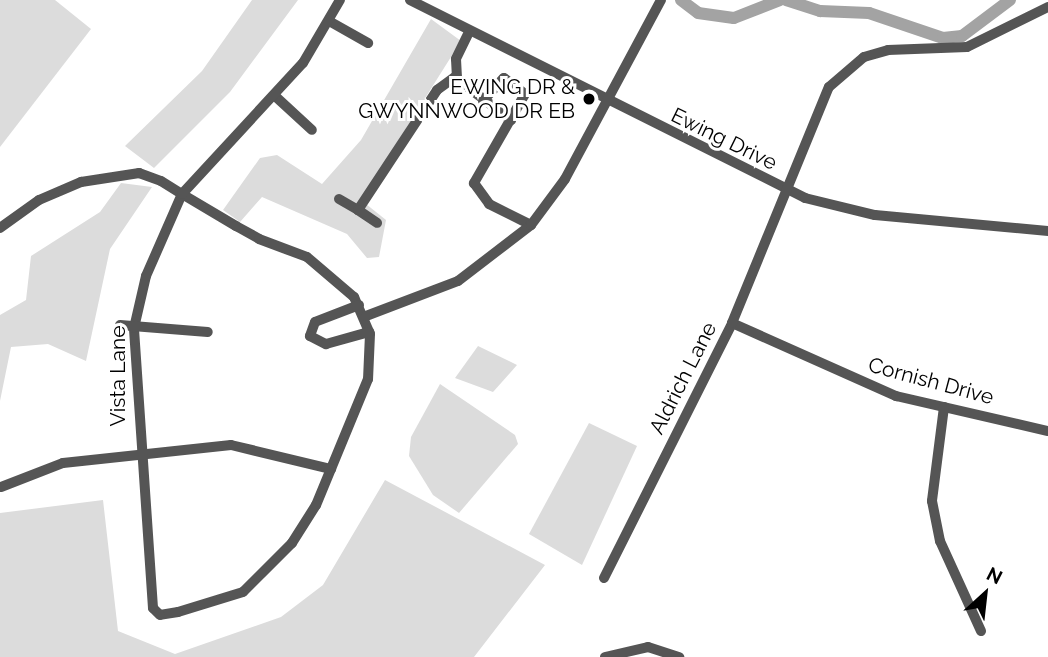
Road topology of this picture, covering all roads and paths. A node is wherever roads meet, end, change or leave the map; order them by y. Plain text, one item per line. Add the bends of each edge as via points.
1 (340, 0) edge
2 (410, 0) edge
3 (661, 0) edge
4 (1048, 7) edge
5 (330, 21) junction
6 (469, 32) junction
7 (368, 43) dead end
8 (456, 76) junction
9 (275, 96) junction
10 (484, 101) junction
11 (607, 103) junction
12 (511, 120) junction
13 (312, 130) dead end
14 (789, 191) junction
15 (182, 194) junction
16 (339, 199) dead end
17 (358, 210) junction
18 (377, 223) dead end
19 (531, 225) junction
20 (0, 228) edge
21 (1048, 231) edge
22 (359, 304) junction
23 (366, 316) junction
24 (732, 323) junction
25 (120, 325) dead end
26 (134, 328) junction
27 (208, 332) dead end
28 (369, 332) junction
29 (944, 407) junction
30 (1048, 431) edge
31 (138, 451) junction
32 (331, 469) junction
33 (1, 487) edge
34 (604, 578) dead end
35 (981, 631) dead end
36 (606, 657) edge
37 (680, 657) edge

1 - 5 street, Vista Lane
2 - 6 street, Ewing Drive
3 - 11 street
4 - 14 street, Aldrich Lane via 968,47 888,50 864,57 821,101
5 - 7 street
5 - 9 street, Vista Lane
6 - 8 street via 456,58
6 - 11 street, Ewing Drive
8 - 10 street via 463,89
8 - 17 street via 438,90
9 - 13 street
9 - 15 street, Vista Lane
10 - 12 street
10 - 12 street via 499,81 515,81 525,94
11 - 14 street, Ewing Drive
11 - 19 street
12 - 19 street via 474,183 489,204
14 - 21 street, Ewing Drive via 875,215
14 - 24 street, Aldrich Lane
15 - 20 street via 150,176 107,174 39,200
15 - 22 street via 338,277
15 - 26 street, Vista Lane via 146,276
16 - 17 street
17 - 18 street
19 - 23 street via 458,281
22 - 23 street
22 - 28 street via 315,322 310,336 326,344
23 - 28 street
24 - 29 street, Cornish Drive via 855,381
24 - 34 street, Aldrich Lane
25 - 26 street
26 - 27 street
26 - 31 street, Vista Lane
28 - 32 street via 368,379
29 - 30 street, Cornish Drive
29 - 35 street via 932,501 940,541
31 - 32 street via 261,447
31 - 32 street, Vista Lane via 153,608 160,615 243,593 292,543
31 - 33 street via 63,463
36 - 37 street via 648,647

